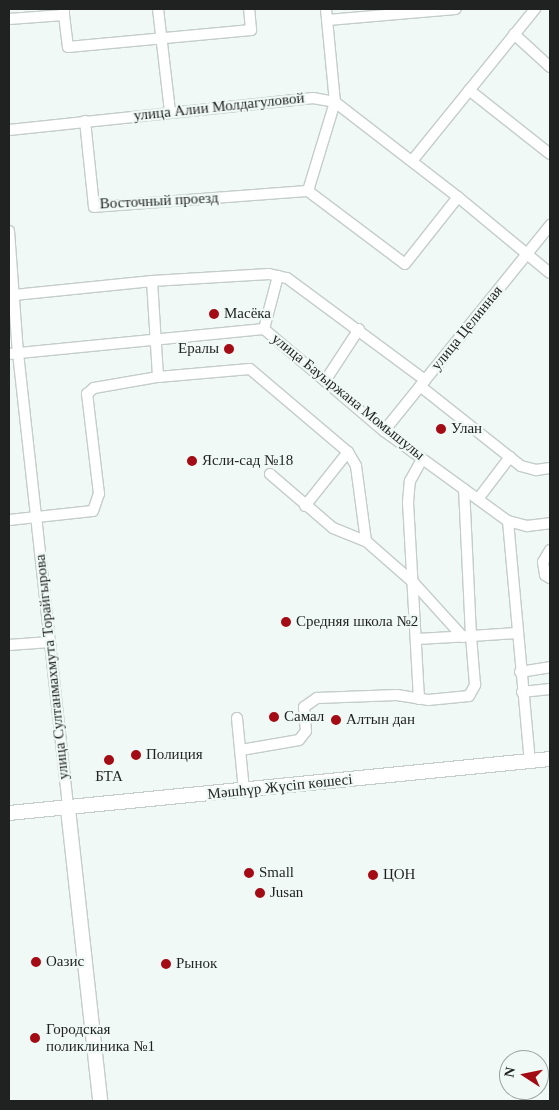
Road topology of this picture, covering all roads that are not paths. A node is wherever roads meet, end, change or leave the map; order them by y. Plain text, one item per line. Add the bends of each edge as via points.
1 (158, 9) edge
2 (249, 9) edge
3 (326, 9) edge
4 (456, 9) edge
5 (535, 9) edge
6 (64, 12) edge
7 (9, 19) edge
8 (328, 20) junction
9 (514, 34) junction
10 (162, 38) junction
11 (550, 67) edge
12 (469, 90) junction
13 (335, 102) junction
14 (170, 111) junction
15 (85, 121) junction
16 (9, 130) edge
17 (550, 154) edge
18 (412, 161) junction
19 (308, 191) junction
20 (458, 197) junction
21 (550, 225) edge
22 (9, 231) edge
23 (527, 254) junction
24 (550, 273) edge
25 (278, 276) junction
26 (152, 281) junction
27 (14, 295) junction
28 (264, 329) junction
29 (359, 329) junction
30 (156, 340) junction
31 (14, 354) edge
32 (158, 377) junction
33 (325, 381) junction
34 (423, 383) junction
35 (384, 431) junction
36 (348, 452) junction
37 (510, 457) junction
38 (422, 458) junction
39 (550, 468) edge
40 (270, 474) dead end
41 (464, 489) junction
42 (478, 499) junction
43 (305, 506) junction
44 (36, 518) junction
45 (9, 520) edge
46 (508, 521) junction
47 (550, 523) edge
48 (366, 541) junction
49 (550, 550) edge
50 (550, 578) edge
51 (414, 583) junction
52 (517, 633) junction
53 (467, 636) junction
54 (416, 638) junction
55 (50, 642) junction
56 (9, 646) edge
57 (550, 667) edge
58 (520, 672) junction
59 (550, 689) edge
60 (522, 692) junction
61 (419, 699) junction
62 (237, 718) dead end
63 (241, 750) junction
64 (550, 759) edge
65 (530, 761) junction
66 (244, 791) junction
67 (68, 809) junction
68 (9, 813) edge
69 (100, 1101) edge

1 - 10 street
2 - 10 street via 251,30
3 - 8 street
4 - 8 street
5 - 9 street
6 - 7 street
6 - 10 street via 68,47
8 - 13 street
9 - 11 street
9 - 12 street
10 - 14 street
12 - 17 street
12 - 18 street
13 - 14 street, улица Алии Молдагуловой via 313,98
13 - 18 street, улица Алии Молдагуловой
13 - 19 street
14 - 15 street, улица Алии Молдагуловой
15 - 16 street, улица Алии Молдагуловой
15 - 19 street, Восточный проезд via 94,207
18 - 20 street, улица Алии Молдагуловой
19 - 20 street via 405,264
20 - 23 street, улица Алии Молдагуловой
21 - 23 street, улица Целинная
22 - 27 street, улица Султанмахмута Торайгырова
23 - 24 street, улица Алии Молдагуловой
23 - 34 street, улица Целинная
25 - 26 street
25 - 28 street
25 - 29 street via 287,278
26 - 27 street
26 - 30 street
27 - 31 street, улица Султанмахмута Торайгырова
28 - 30 street, улица Бауыржана Момышулы
28 - 33 street, улица Бауыржана Момышулы
29 - 33 street
29 - 34 street
30 - 31 street, улица Бауыржана Момышулы
30 - 32 street
31 - 44 street, улица Султанмахмута Торайгырова
32 - 36 street via 250,370
32 - 44 street via 103,384 87,394 97,503 86,514
33 - 35 street, улица Бауыржана Момышулы
34 - 35 street, улица Целинная
34 - 37 street
35 - 38 street, улица Бауыржана Момышулы
36 - 43 street
36 - 48 street via 356,466
37 - 39 street via 529,470
37 - 42 street
38 - 41 street, улица Бауыржана Момышулы
38 - 51 street via 410,481 408,502
40 - 43 street
41 - 42 street, улица Бауыржана Момышулы
41 - 53 street
42 - 46 street, улица Бауыржана Момышулы
43 - 48 street via 333,528
44 - 45 street
44 - 55 street, улица Султанмахмута Торайгырова
46 - 47 street, улица Бауыржана Момышулы via 527,526
46 - 52 street
48 - 51 street
49 - 50 street via 543,562 545,575
51 - 53 street
51 - 54 street
52 - 53 street
52 - 58 street
53 - 54 street
53 - 61 street via 473,692 469,696
54 - 61 street
55 - 56 street
55 - 67 street, улица Султанмахмута Торайгырова
57 - 58 street
58 - 60 street
59 - 60 street
60 - 65 street
61 - 63 street via 397,695 317,698 304,707 306,731 299,740
62 - 63 street
63 - 66 street
64 - 65 main road, Мәшһүр Жүсіп көшесі
65 - 66 main road, Мәшһүр Жүсіп көшесі
66 - 67 main road, Мәшһүр Жүсіп көшесі
67 - 68 main road, Мәшһүр Жүсіп көшесі
67 - 69 main road, улица Султанмахмута Торайгырова

